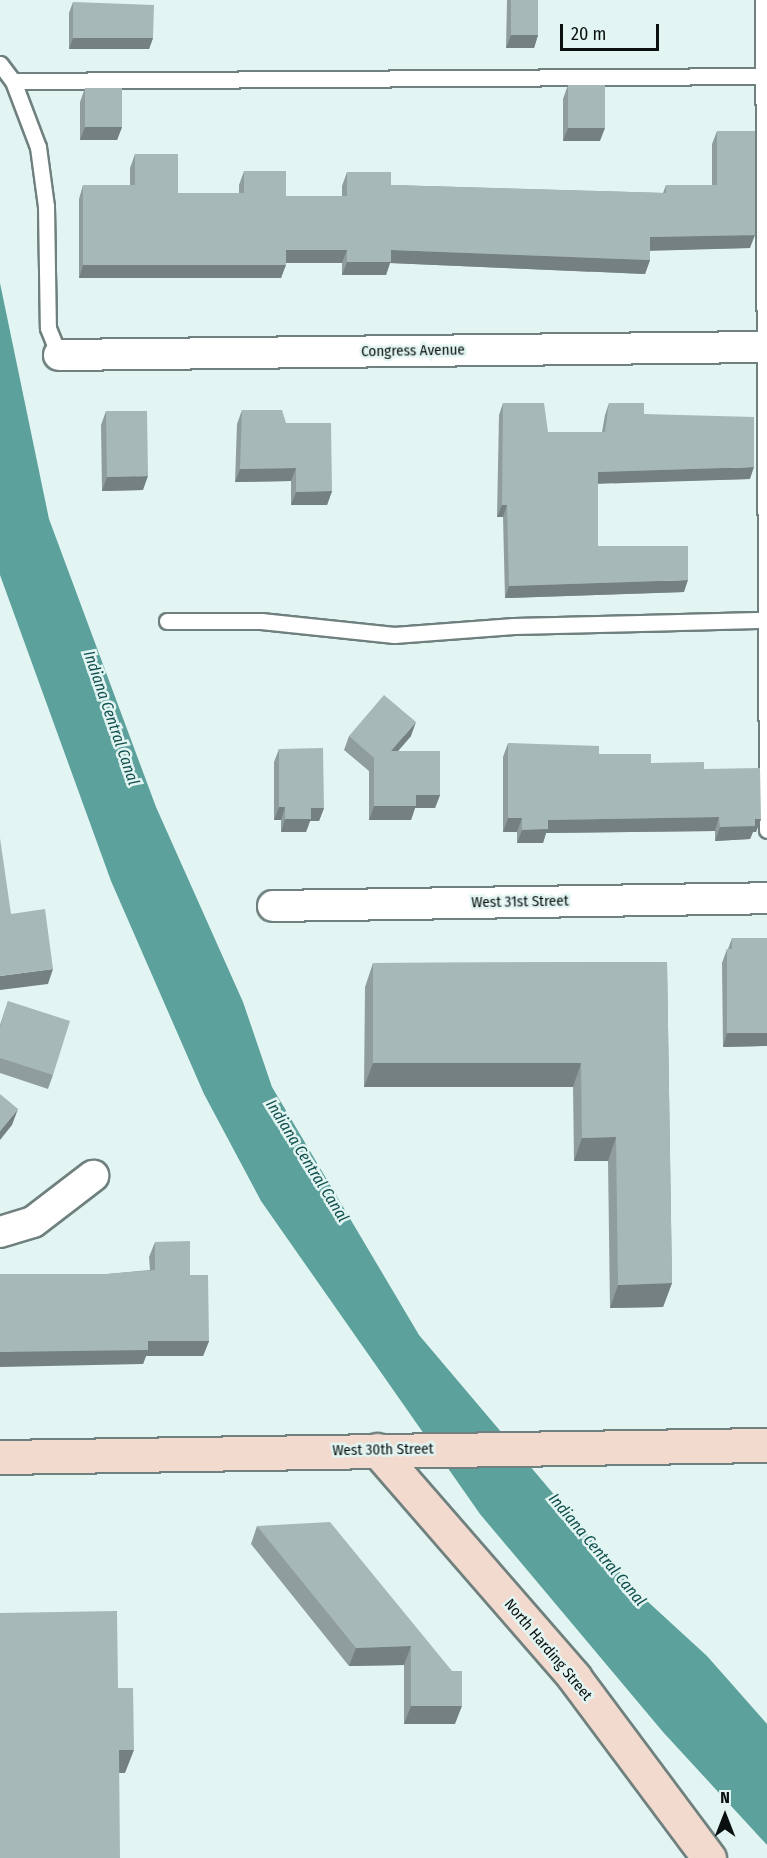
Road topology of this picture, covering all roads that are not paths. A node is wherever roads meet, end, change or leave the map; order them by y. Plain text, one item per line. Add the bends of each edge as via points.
1 (763, 0) edge
2 (0, 64) edge
3 (765, 76) edge
4 (13, 81) junction
5 (766, 347) edge
6 (59, 356) joint
7 (766, 620) edge
8 (167, 621) dead end
9 (767, 830) edge
10 (767, 898) edge
11 (273, 906) dead end
12 (93, 1176) dead end
13 (0, 1232) edge
14 (767, 1445) edge
15 (390, 1449) junction
16 (0, 1457) edge
17 (709, 1858) edge

1 - 3 lane
2 - 4 lane
3 - 4 lane
3 - 5 lane
4 - 6 lane via 39,147 46,206 48,328
5 - 6 street, Congress Avenue
5 - 7 lane
7 - 8 lane via 514,626 394,635 261,621
7 - 9 lane
10 - 11 street, West 31st Street
12 - 13 street via 33,1222
14 - 15 main road, West 30th Street
15 - 16 main road, West 30th Street
15 - 17 main road, North Harding Street via 574,1677

